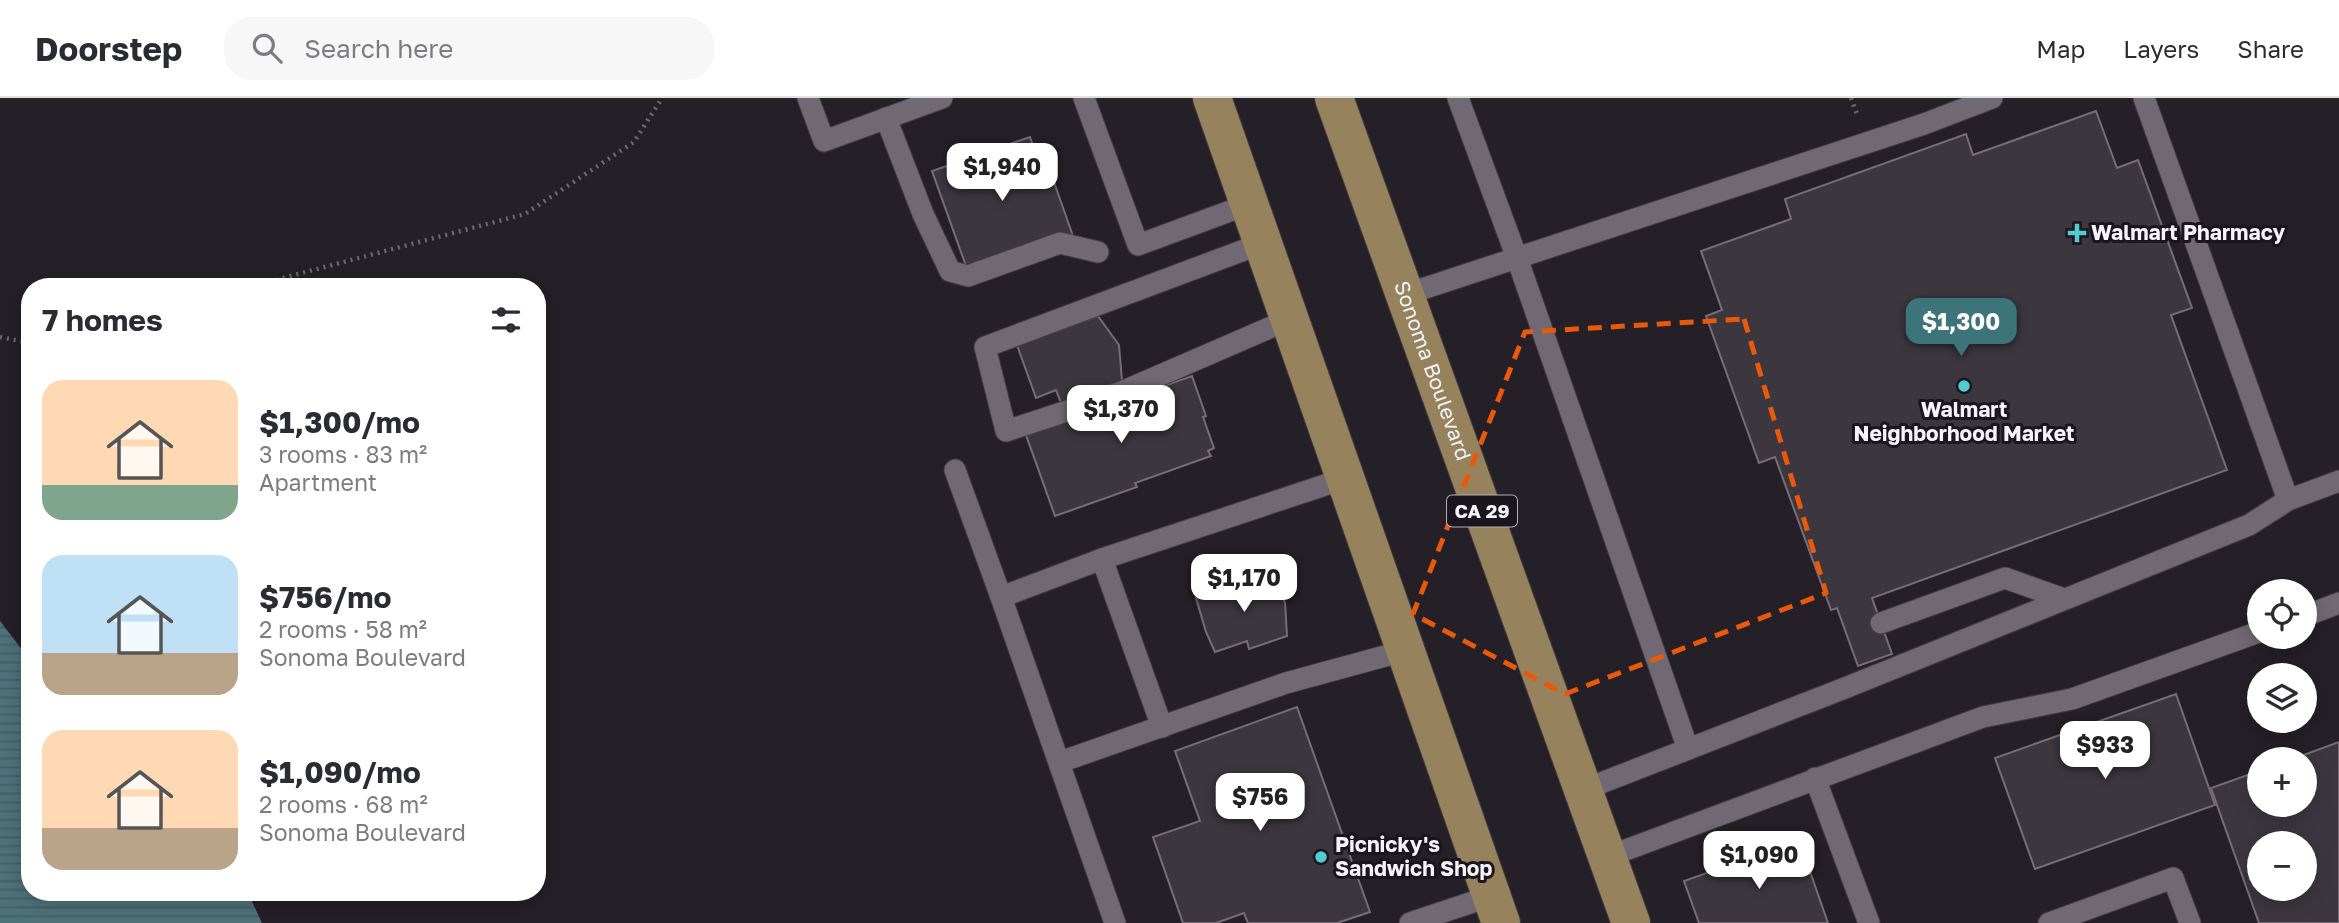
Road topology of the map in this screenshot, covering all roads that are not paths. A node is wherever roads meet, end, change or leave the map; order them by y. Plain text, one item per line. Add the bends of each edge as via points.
1 (808, 98) edge
2 (942, 98) edge
3 (1084, 98) edge
4 (1212, 98) edge
5 (1334, 98) edge
6 (1458, 98) edge
7 (1992, 98) edge
8 (2144, 98) edge
9 (886, 118) junction
10 (1249, 204) junction
11 (1263, 243) junction
12 (1098, 252) dead end
13 (1517, 258) junction
14 (1405, 295) junction
15 (1290, 319) junction
16 (955, 470) dead end
17 (1346, 478) junction
18 (2339, 481) edge
19 (2288, 499) junction
20 (1102, 559) junction
21 (1001, 597) junction
22 (2064, 599) junction
23 (2339, 604) edge
24 (2317, 612) edge
25 (1881, 623) dead end
26 (2247, 636) edge
27 (1407, 650) junction
28 (1162, 727) junction
29 (1688, 749) junction
30 (1060, 762) junction
31 (1815, 778) junction
32 (1583, 790) junction
33 (1607, 857) junction
34 (1496, 909) edge
35 (1115, 923) edge
36 (1410, 923) edge
37 (1631, 923) edge
38 (1868, 923) edge
39 (2049, 923) edge
40 (2190, 923) edge

1 - 9 lane via 824,141
2 - 9 lane
3 - 10 lane via 1138,245
4 - 10 main road
5 - 14 main road, Sonoma Boulevard / CA 29
6 - 13 lane
7 - 13 lane
8 - 19 lane
9 - 12 lane via 950,271 968,276 1060,243
10 - 11 main road
11 - 15 main road
11 - 15 lane via 985,347 1006,430 1110,397
13 - 14 lane
13 - 29 lane
14 - 32 main road, Sonoma Boulevard / CA 29
15 - 17 main road
16 - 21 lane
17 - 20 lane
17 - 27 main road
18 - 19 lane
19 - 22 lane via 2249,525
20 - 21 lane
20 - 28 lane
21 - 30 lane
22 - 25 lane via 2005,578
22 - 29 lane
23 - 24 lane
26 - 31 lane via 2073,699 1983,718
27 - 28 lane via 1286,683
27 - 34 main road
28 - 30 lane
29 - 32 lane
30 - 35 lane
31 - 33 lane
31 - 38 lane
32 - 33 main road, Sonoma Boulevard / CA 29
33 - 37 main road, Sonoma Boulevard / CA 29
34 - 36 lane
39 - 40 lane via 2173,878

